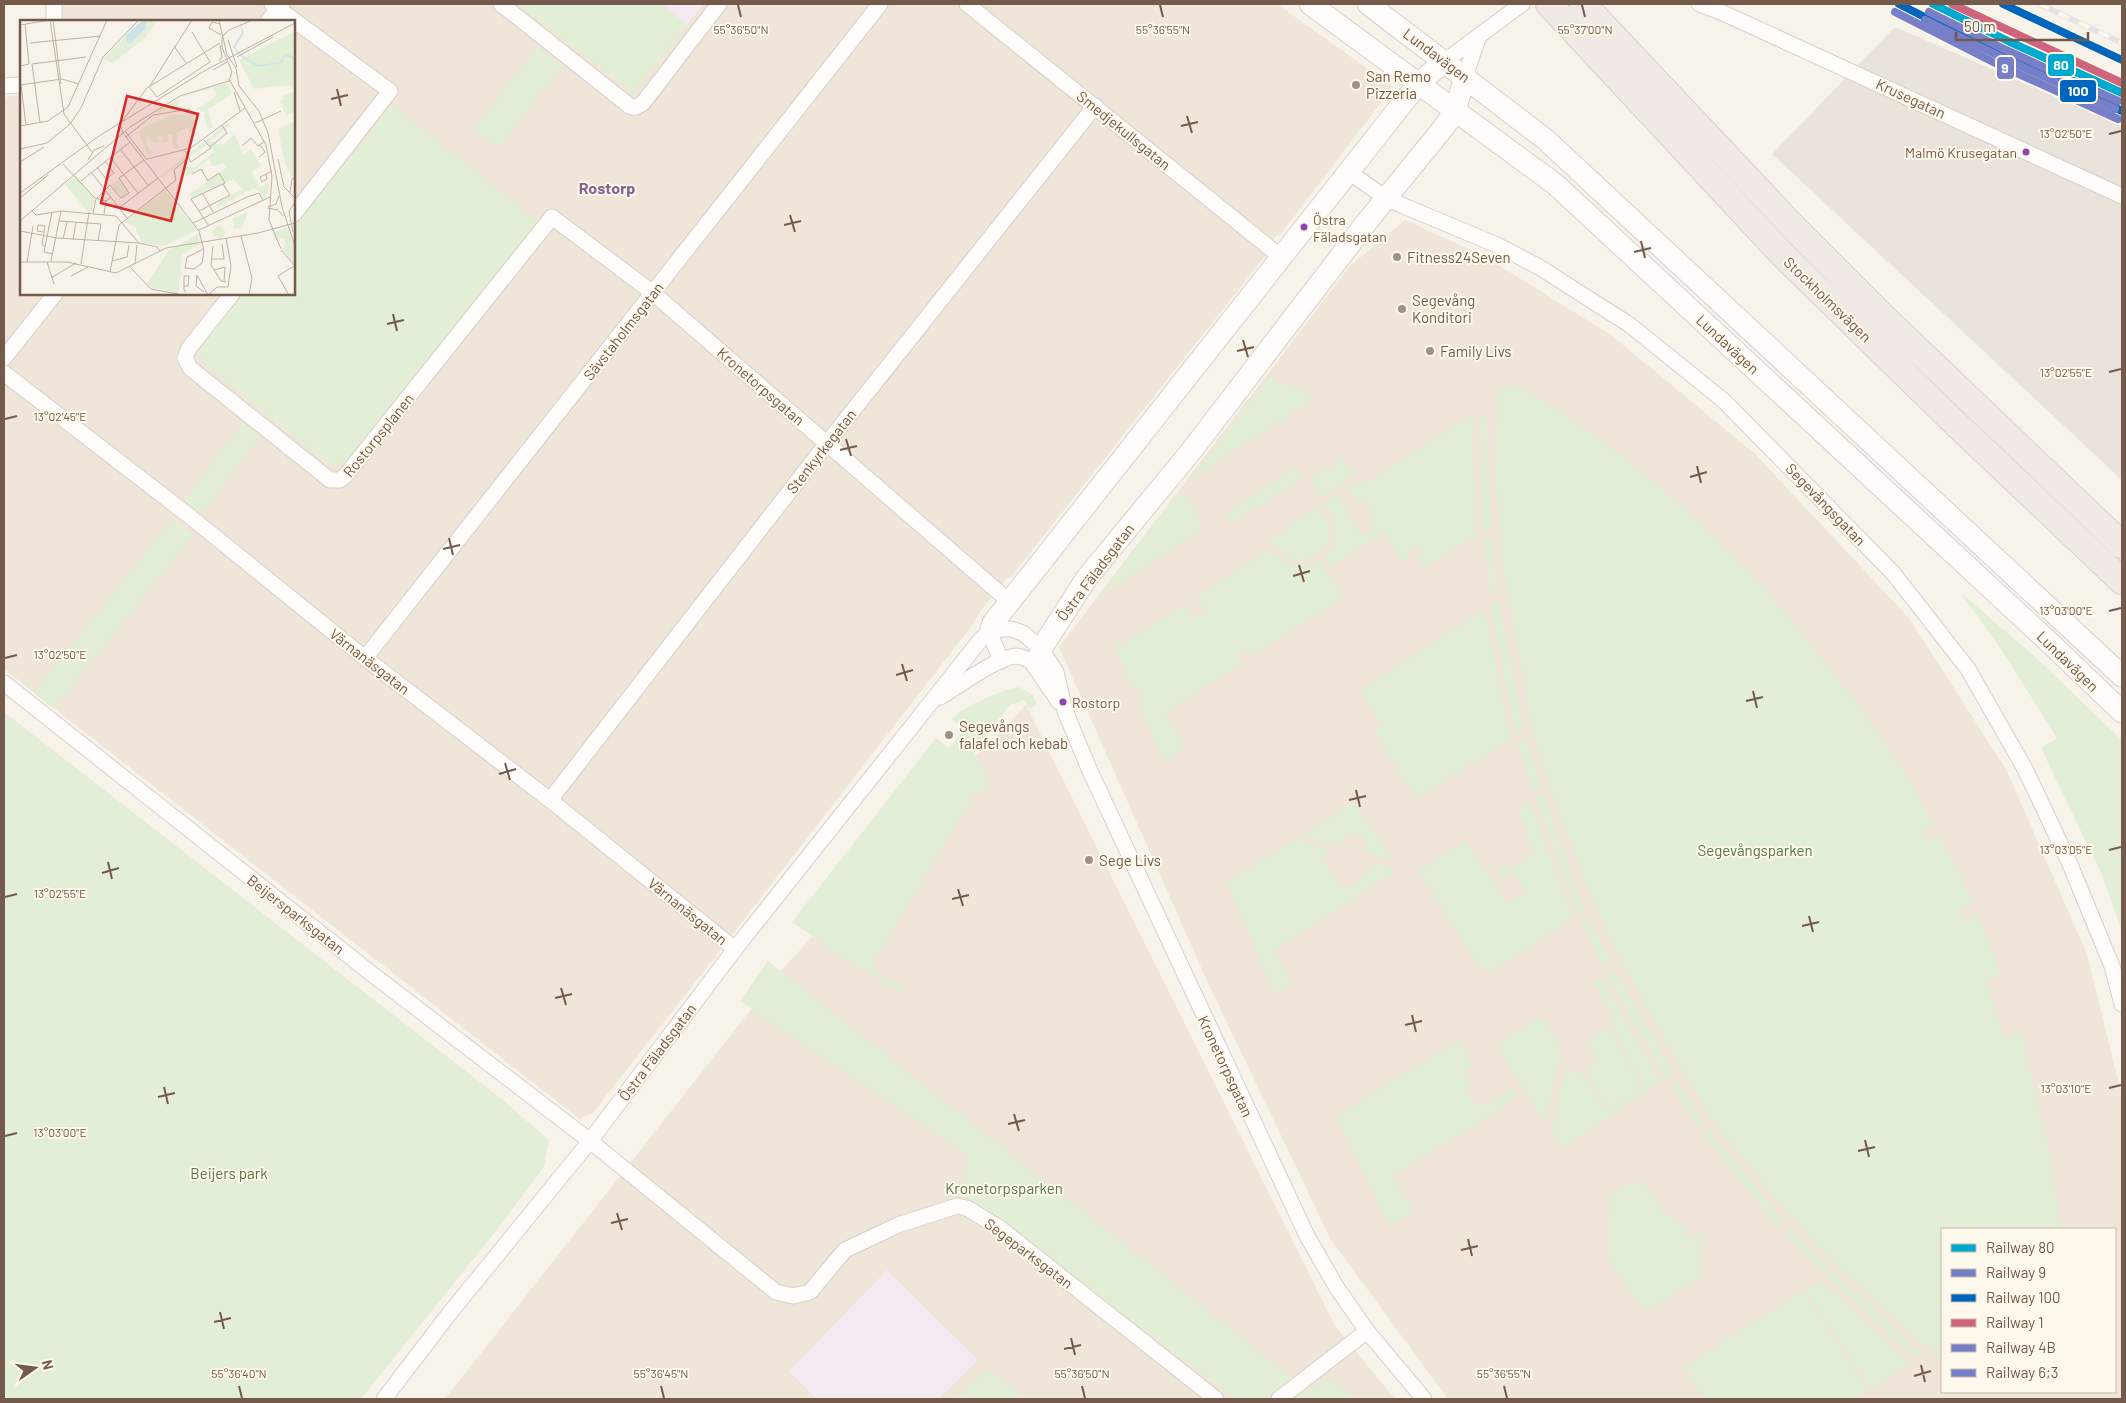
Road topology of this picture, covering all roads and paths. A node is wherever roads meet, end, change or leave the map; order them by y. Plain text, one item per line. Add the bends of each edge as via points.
1 (54, 4) edge
2 (501, 4) edge
3 (720, 4) edge
4 (880, 4) edge
5 (967, 4) edge
6 (1310, 4) edge
7 (1368, 4) edge
8 (1522, 4) edge
9 (1549, 4) edge
10 (1583, 4) edge
11 (1699, 4) edge
12 (278, 5) edge
13 (54, 20) edge
14 (269, 20) edge
15 (1479, 36) junction
16 (1445, 61) junction
17 (1465, 76) junction
18 (1419, 83) junction
19 (20, 85) edge
20 (4, 86) edge
21 (1095, 106) junction
22 (1456, 111) junction
23 (1349, 172) junction
24 (2122, 196) edge
25 (1387, 199) junction
26 (295, 213) edge
27 (552, 217) joint
28 (1281, 257) junction
29 (653, 293) junction
30 (54, 295) edge
31 (231, 295) edge
32 (4, 358) edge
33 (4, 373) edge
34 (827, 443) junction
35 (2122, 545) edge
36 (2122, 580) edge
37 (1010, 602) junction
38 (990, 633) junction
39 (1036, 655) junction
40 (365, 658) junction
41 (1001, 661) junction
42 (2122, 676) edge
43 (4, 683) edge
44 (930, 704) junction
45 (2122, 712) edge
46 (550, 800) junction
47 (736, 949) junction
48 (2122, 1004) edge
49 (590, 1140) junction
50 (1367, 1331) junction
51 (384, 1399) edge
52 (1216, 1399) edge
53 (1279, 1399) edge
54 (1424, 1399) edge

1 - 13 street
2 - 3 street via 630,107 636,108
4 - 29 street, Sävstaholmsgatan
5 - 21 street, Smedjekullsgatan
6 - 18 main road, Lundavägen
7 - 16 main road, Lundavägen
8 - 15 street
9 - 36 highway, Stockholmsvägen via 1783,255
10 - 35 highway, Stockholmsvägen via 1797,231
11 - 24 street, Krusegatan
12 - 14 street
12 - 26 street via 390,91
15 - 16 street
15 - 17 street
16 - 17 main road, Lundavägen
16 - 18 main road, Östra Fäladsgatan
17 - 22 main road, Östra Fäladsgatan
17 - 42 main road, Lundavägen via 1545,139
18 - 22 main road, Lundavägen
18 - 23 main road, Östra Fäladsgatan
19 - 20 street
21 - 28 street, Smedjekullsgatan
21 - 34 street, Stenkyrkegatan
22 - 25 main road, Östra Fäladsgatan
22 - 45 main road, Lundavägen via 1555,184
23 - 25 street, Segevångsgatan
23 - 28 main road, Östra Fäladsgatan
25 - 39 main road, Östra Fäladsgatan via 1192,450 1086,579
25 - 48 street, Segevångsgatan via 1497,245 1561,280 1630,325 1724,401 1893,573 1968,670 2025,769 2112,966
27 - 29 street, Kronetorpsgatan
27 - 31 street, Rostorpsplanen via 340,480 330,480 190,368 185,358 189,348
28 - 37 main road, Östra Fäladsgatan
29 - 34 street, Kronetorpsgatan
29 - 40 street, Sävstaholmsgatan
30 - 32 street
33 - 40 street, Värnanäsgatan via 188,514
34 - 37 street, Kronetorpsgatan
34 - 46 street, Stenkyrkegatan
37 - 38 main road, Östra Fäladsgatan via 993,623
38 - 39 street, Kronetorpsgatan via 1011,629 1023,634
38 - 41 street
38 - 44 street, Östra Fäladsgatan via 982,638
39 - 41 street, Östra Fäladsgatan
39 - 50 street, Kronetorpsgatan via 1056,672 1066,712 1090,771 1307,1236
40 - 46 street, Värnanäsgatan
41 - 44 street, Östra Fäladsgatan
43 - 49 street, Beijersparksgatan via 372,974
44 - 47 street, Östra Fäladsgatan
46 - 47 street, Värnanäsgatan
47 - 49 street, Östra Fäladsgatan
49 - 51 street, Östra Fäladsgatan
49 - 52 street, Segeparksgatan via 776,1292 794,1296 810,1292 845,1250 898,1225 957,1206 967,1208 1001,1229
50 - 53 street
50 - 54 street, Kronetorpsgatan

